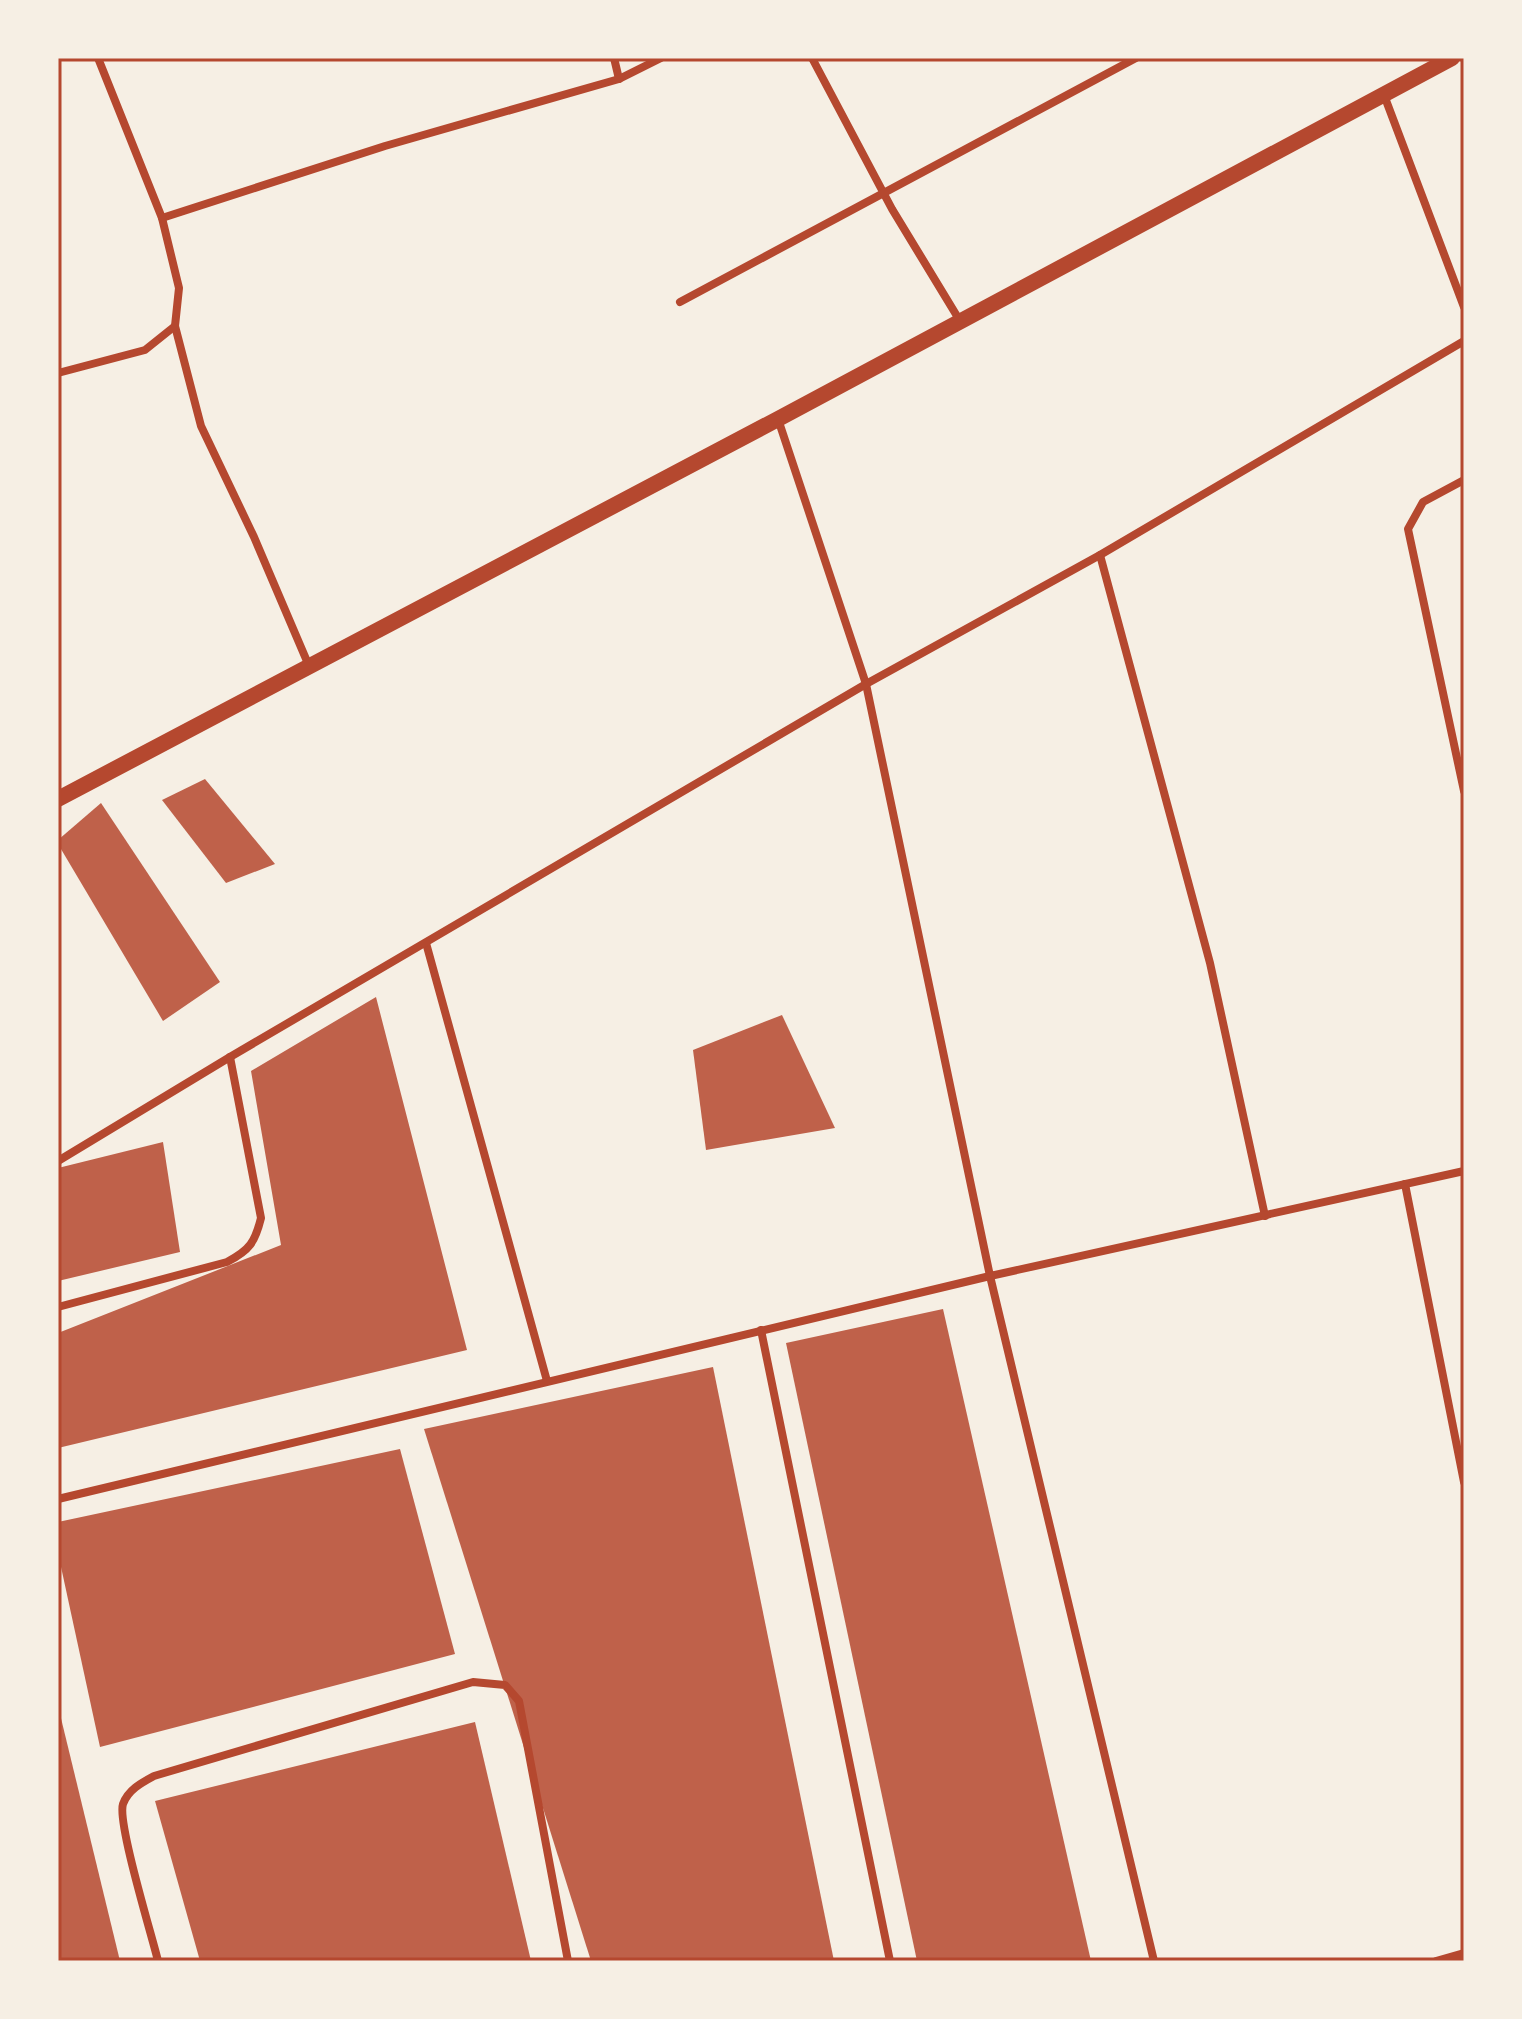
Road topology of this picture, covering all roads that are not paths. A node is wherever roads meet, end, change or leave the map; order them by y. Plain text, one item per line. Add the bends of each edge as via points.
1 (98, 58) edge
2 (614, 58) edge
3 (661, 58) edge
4 (812, 58) edge
5 (1136, 58) edge
6 (1452, 58) edge
7 (619, 79) junction
8 (1384, 95) junction
9 (884, 193) junction
10 (162, 218) junction
11 (680, 302) dead end
12 (1464, 307) edge
13 (960, 321) junction
14 (175, 326) junction
15 (1464, 341) edge
16 (58, 373) edge
17 (778, 419) junction
18 (1464, 480) edge
19 (1100, 555) junction
20 (309, 667) junction
21 (866, 684) junction
22 (1464, 791) edge
23 (58, 799) edge
24 (426, 943) junction
25 (230, 1057) junction
26 (58, 1161) edge
27 (1464, 1171) edge
28 (1405, 1184) junction
29 (1265, 1216) junction
30 (990, 1276) junction
31 (58, 1307) edge
32 (761, 1330) junction
33 (547, 1381) junction
34 (1464, 1482) edge
35 (58, 1499) edge
36 (1464, 1953) edge
37 (158, 1961) edge
38 (568, 1961) edge
39 (890, 1961) edge
40 (1154, 1961) edge
41 (1436, 1961) edge

1 - 10 street
2 - 7 street
3 - 7 street
4 - 9 street
5 - 9 street
6 - 8 main road
7 - 10 street
8 - 12 street
8 - 13 main road
9 - 11 street
9 - 13 street
10 - 14 street via 179,288
13 - 17 main road
14 - 16 street via 145,350
14 - 20 street via 201,426
15 - 19 street
17 - 20 main road
17 - 21 street
18 - 22 street via 1423,502 1408,529
19 - 21 street
19 - 29 street via 1210,963
20 - 23 main road
21 - 24 street
21 - 30 street
24 - 25 street
24 - 33 street
25 - 26 street
25 - 31 street via 261,1218 256,1237 244,1253 227,1262
27 - 28 street
28 - 29 street
28 - 34 street
29 - 30 street
30 - 32 street
30 - 40 street
32 - 33 street
32 - 39 street
33 - 35 street
36 - 41 street
37 - 38 street via 124,1829 122,1805 135,1786 473,1682 505,1685 519,1701

